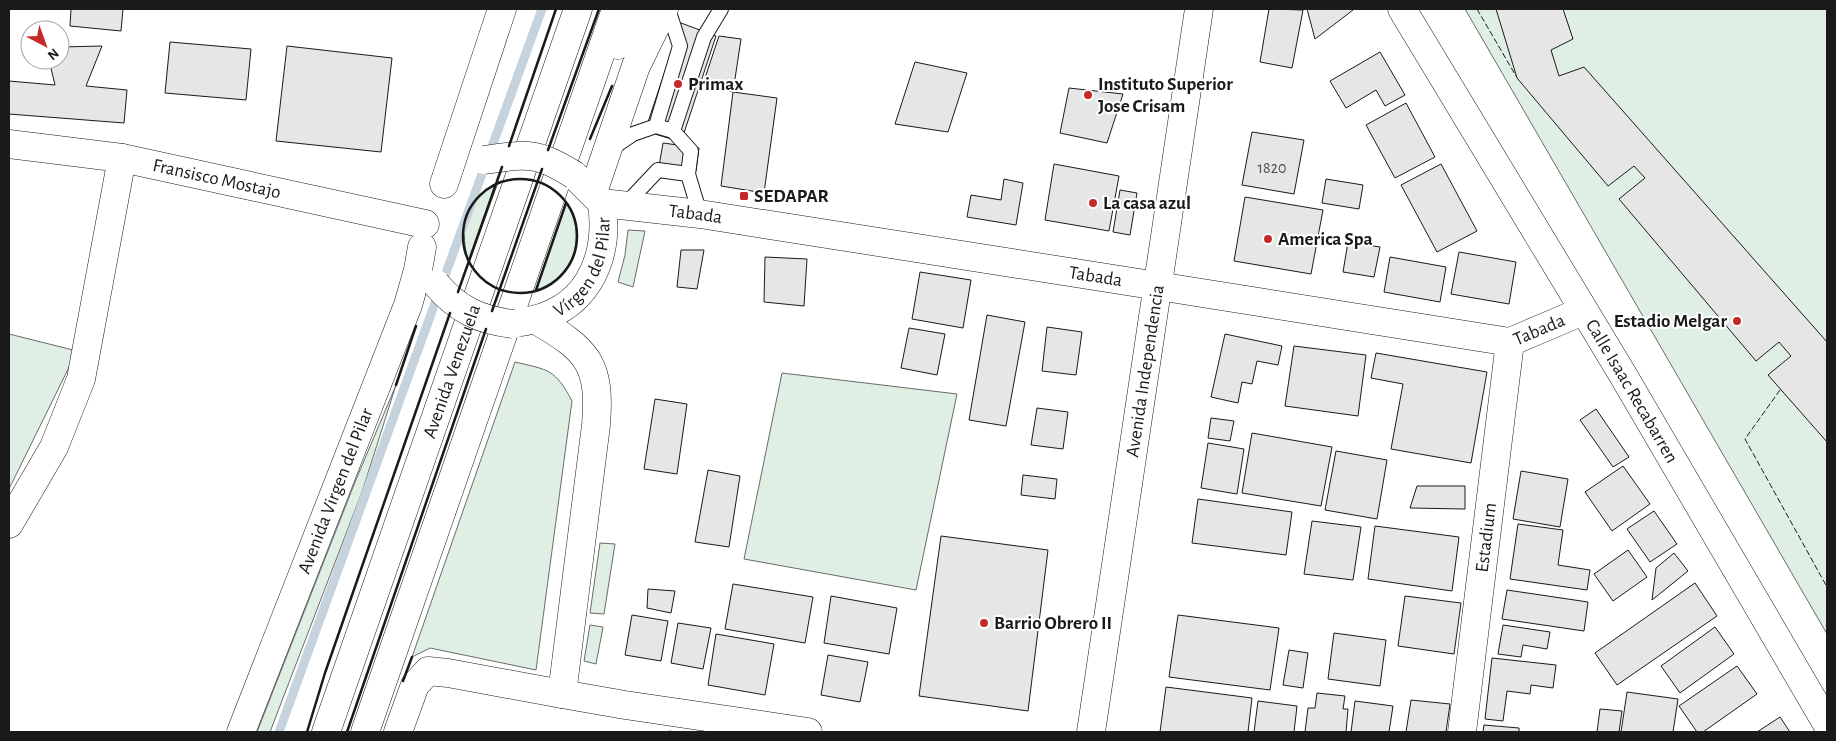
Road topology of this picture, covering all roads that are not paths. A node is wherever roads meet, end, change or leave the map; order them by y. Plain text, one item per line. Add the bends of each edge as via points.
1 (502, 9) edge
2 (578, 9) edge
3 (616, 9) edge
4 (637, 9) edge
5 (664, 9) edge
6 (668, 9) edge
7 (721, 9) edge
8 (1199, 9) edge
9 (1402, 9) edge
10 (576, 124) junction
11 (656, 126) junction
12 (673, 132) junction
13 (9, 144) edge
14 (608, 150) junction
15 (122, 158) junction
16 (688, 174) junction
17 (444, 184) junction
18 (599, 194) junction
19 (700, 214) junction
20 (424, 235) junction
21 (1158, 286) junction
22 (1583, 311) junction
23 (525, 322) junction
24 (1510, 342) junction
25 (9, 524) edge
26 (562, 694) junction
27 (1827, 724) edge
28 (241, 732) edge
29 (326, 732) edge
30 (365, 732) edge
31 (398, 732) edge
32 (808, 732) edge
33 (1091, 732) edge
34 (1462, 732) edge

1 - 17 main road
2 - 29 main road, Avenida Venezuela
3 - 10 main road, Avenida Venezuela
4 - 10 main road
5 - 14 main road via 636,66
6 - 11 lane via 680,46
7 - 12 lane via 704,38
8 - 21 main road, Avenida Independencia
9 - 22 main road, Calle Isaac Recabarren
10 - 30 main road, Avenida Venezuela
11 - 12 lane
11 - 14 lane via 633,134
12 - 16 lane via 691,150
13 - 15 main road, Fransisco Mostajo
14 - 18 main road
15 - 20 main road, Fransisco Mostajo
15 - 25 main road via 82,379 54,447
16 - 18 lane via 658,170
16 - 19 lane
17 - 18 main road, bridge via 466,167 484,160 537,156 552,160
17 - 20 main road
18 - 19 main road, Tabada
18 - 23 main road, Vírgen del Pilar via 604,241 596,269 580,294 557,312
19 - 21 main road, Tabada
20 - 23 main road, bridge via 426,264 436,284 451,301 470,314 491,321
20 - 28 main road, Avenida Virgen del Pilar via 408,306
21 - 24 main road, Tabada
21 - 33 main road, Avenida Independencia
22 - 24 main road, Tabada
22 - 27 main road, Calle Isaac Recabarren
23 - 26 main road via 562,335 578,348 597,382 595,434
24 - 34 main road, Estadium
26 - 31 main road via 428,671 415,685
26 - 32 main road

